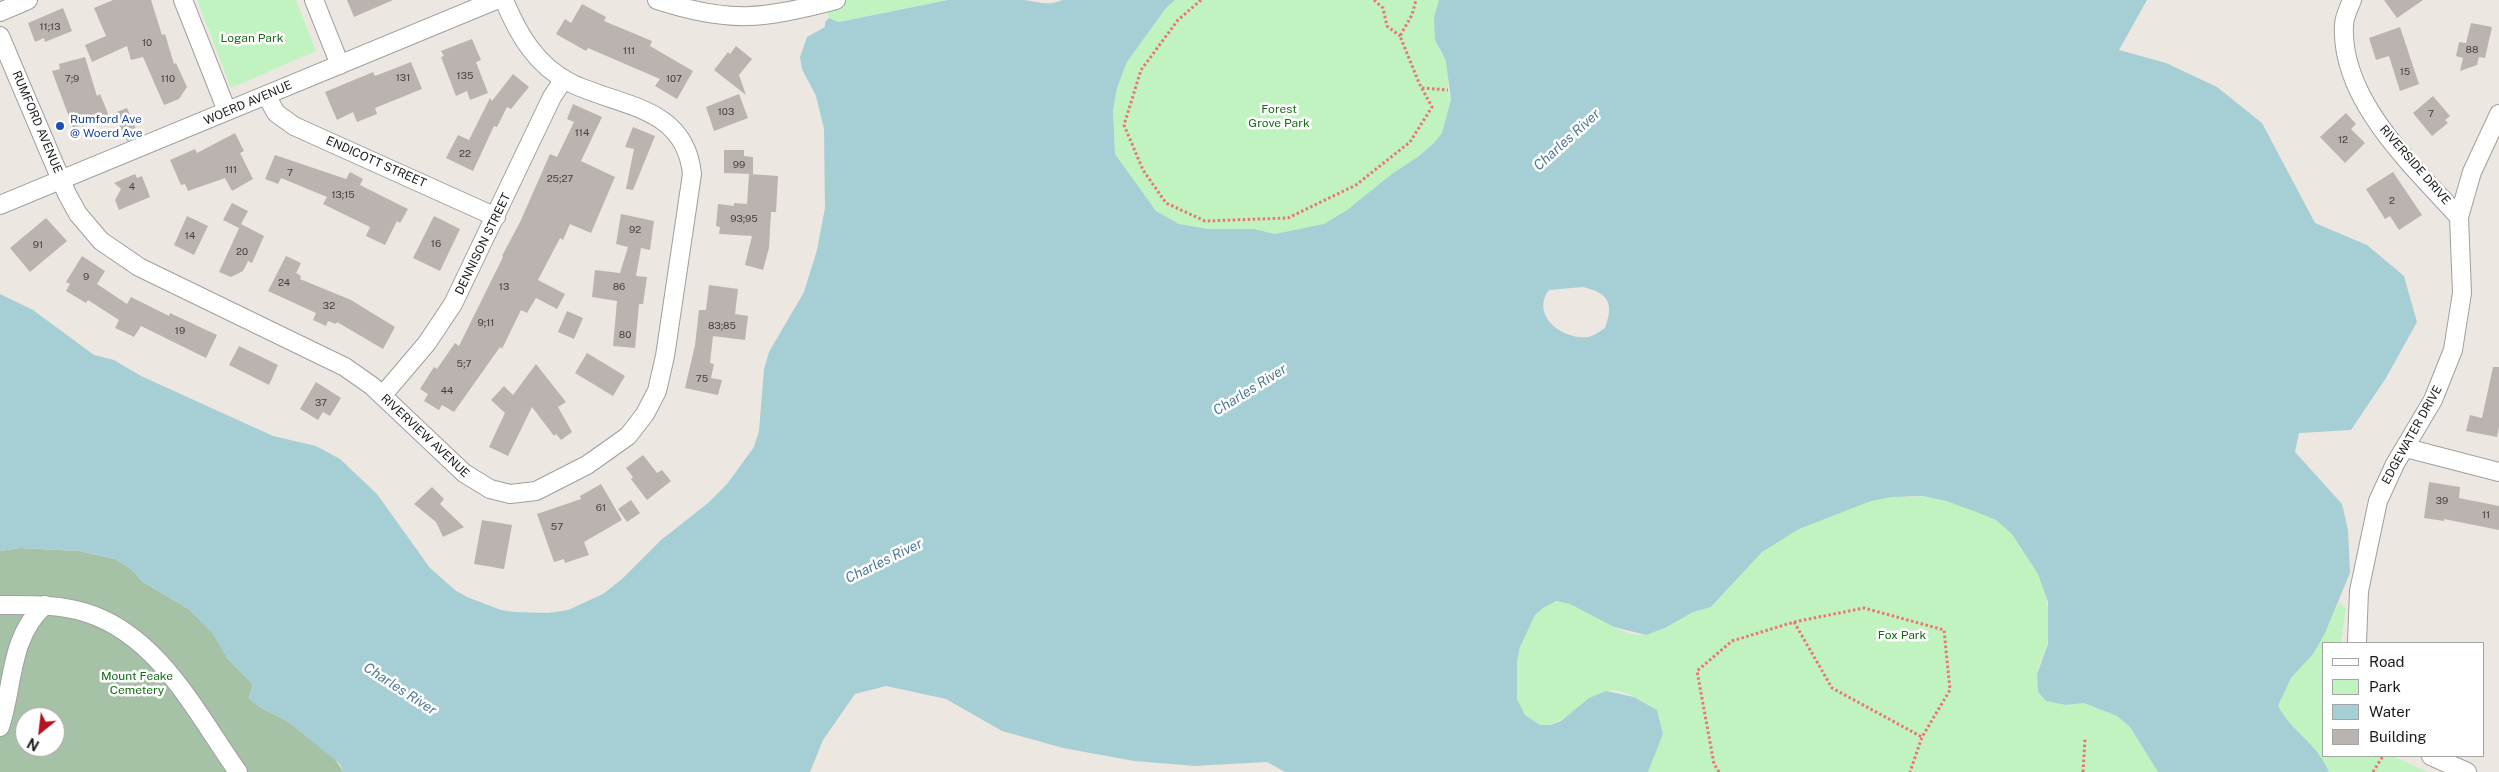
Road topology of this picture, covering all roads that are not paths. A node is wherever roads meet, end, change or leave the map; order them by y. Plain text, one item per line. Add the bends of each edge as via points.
1 (28, 0) edge
2 (184, 0) edge
3 (314, 0) edge
4 (496, 0) edge
5 (504, 0) edge
6 (657, 0) edge
7 (836, 0) edge
8 (2352, 0) edge
9 (0, 12) edge
10 (0, 36) edge
11 (340, 65) junction
12 (564, 79) junction
13 (266, 95) junction
14 (227, 111) junction
15 (2499, 114) edge
16 (61, 180) junction
17 (0, 205) edge
18 (496, 217) junction
19 (2459, 217) junction
20 (382, 396) junction
21 (2406, 448) junction
22 (2499, 472) edge
23 (0, 605) edge
24 (45, 605) junction
25 (2357, 642) edge
26 (0, 728) edge
27 (2433, 757) edge
28 (238, 772) edge
29 (2467, 772) edge

1 - 9 street
2 - 14 street
3 - 11 street
4 - 11 street, WOERD AVENUE
5 - 12 street, RIVERVIEW AVENUE via 515,27 530,49
6 - 7 street via 691,11 747,18 786,13
8 - 19 street, RIVERSIDE DRIVE via 2344,23 2344,48 2351,74 2380,127
10 - 16 street, RUMFORD AVENUE
11 - 13 street, WOERD AVENUE
12 - 18 street, DENNISON STREET via 552,97
12 - 20 street, RIVERVIEW AVENUE via 656,116 677,136 692,167 692,190 665,356 650,406 628,436 599,459 536,492 510,494 472,480
13 - 14 street, WOERD AVENUE
13 - 18 street, ENDICOTT STREET via 276,113 294,126
14 - 16 street, WOERD AVENUE
15 - 19 street, EDGEWATER DRIVE via 2472,172
16 - 17 street, WOERD AVENUE
16 - 20 street, RIVERVIEW AVENUE via 78,214 94,233 128,261 335,361
18 - 20 street, DENNISON STREET via 445,317
19 - 21 street, EDGEWATER DRIVE via 2462,293 2452,350 2433,400
21 - 22 street
21 - 25 street, EDGEWATER DRIVE via 2378,501 2359,591
23 - 24 street
24 - 26 street via 31,617 16,653
24 - 28 street via 85,612 104,620 148,650 174,680
27 - 29 street

